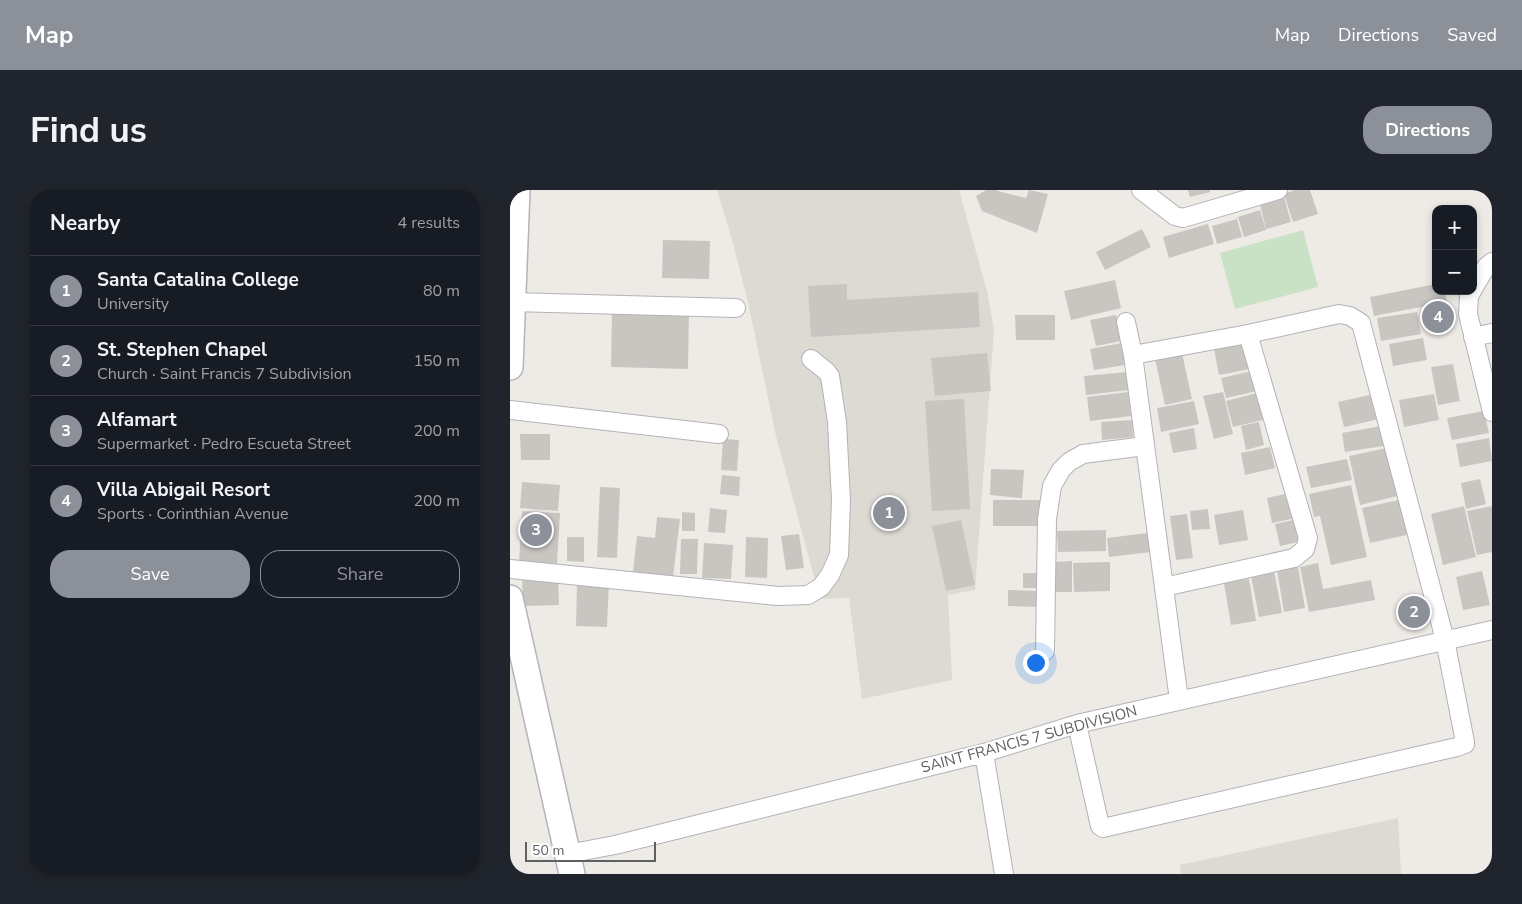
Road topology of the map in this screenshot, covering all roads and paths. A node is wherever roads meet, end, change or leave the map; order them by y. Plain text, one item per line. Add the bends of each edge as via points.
1 (517, 190) edge
2 (1140, 190) edge
3 (1278, 190) edge
4 (1492, 262) edge
5 (1477, 283) edge
6 (1470, 295) edge
7 (512, 302) junction
8 (736, 308) dead end
9 (1126, 322) dead end
10 (1492, 333) edge
11 (1248, 334) junction
12 (1473, 337) junction
13 (1133, 355) junction
14 (811, 359) dead end
15 (510, 366) edge
16 (510, 410) edge
17 (1492, 412) edge
18 (720, 434) dead end
19 (1145, 446) junction
20 (510, 569) edge
21 (1164, 586) junction
22 (510, 598) edge
23 (1492, 630) edge
24 (1445, 640) junction
25 (1044, 650) dead end
26 (1179, 700) junction
27 (1077, 724) junction
28 (984, 753) junction
29 (569, 864) edge
30 (1004, 874) edge

1 - 7 street
2 - 3 street via 1175,216 1183,218
4 - 5 street
6 - 12 street via 1468,314
7 - 8 street
7 - 15 street
9 - 13 street
10 - 12 street
11 - 13 street
11 - 21 street via 1308,538 1305,549 1294,558
11 - 24 street via 1339,314 1361,323
12 - 17 street
13 - 19 street
14 - 20 street via 830,376 837,422 841,500 839,554 821,587 808,595 778,596
16 - 18 street
19 - 21 street
19 - 25 street via 1083,454 1061,470 1052,486 1047,519
21 - 26 street
22 - 29 street
23 - 24 street, SAINT FRANCIS 7 SUBDIVISION
24 - 26 street, SAINT FRANCIS 7 SUBDIVISION
24 - 27 street via 1465,742 1458,747 1103,828
26 - 27 street, SAINT FRANCIS 7 SUBDIVISION
27 - 28 street, SAINT FRANCIS 7 SUBDIVISION
28 - 29 street, SAINT FRANCIS 7 SUBDIVISION via 615,845
28 - 30 street

